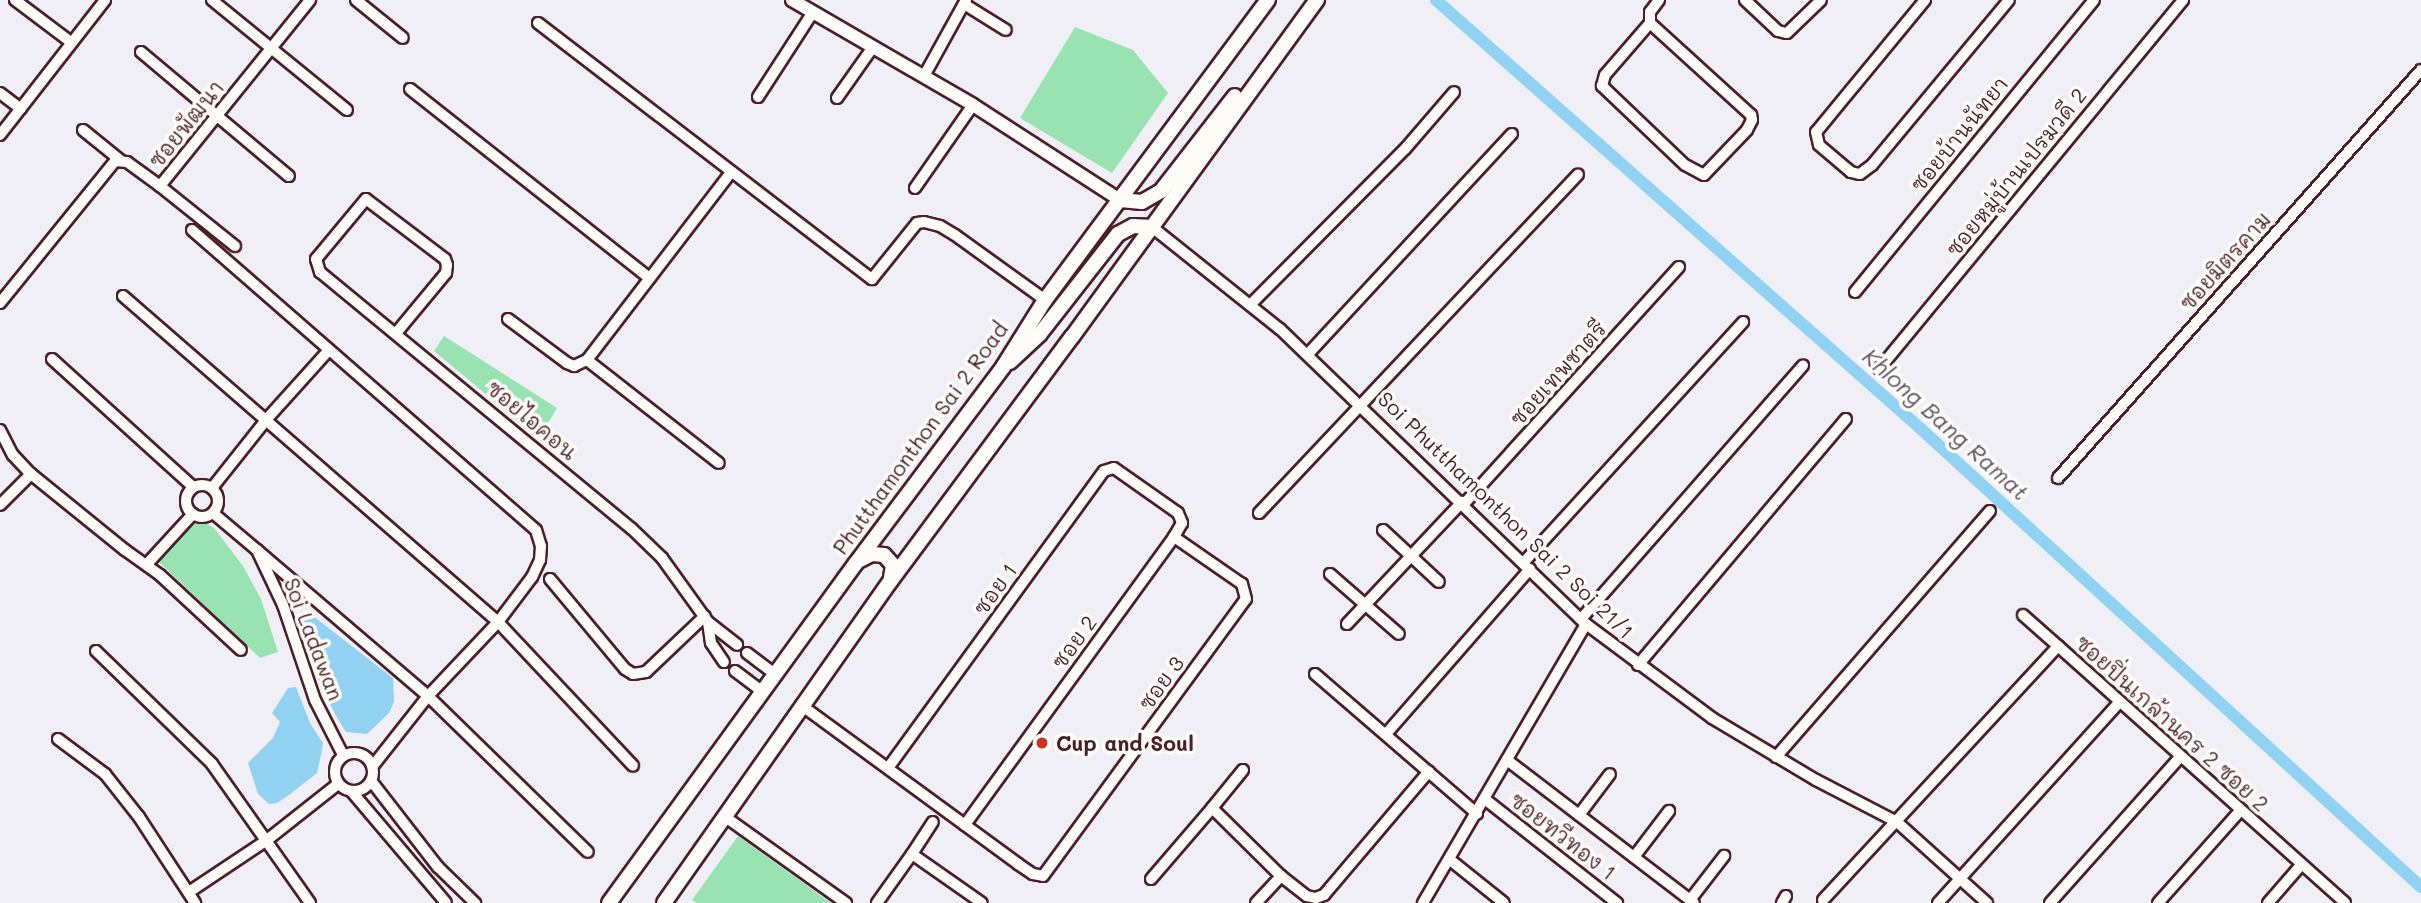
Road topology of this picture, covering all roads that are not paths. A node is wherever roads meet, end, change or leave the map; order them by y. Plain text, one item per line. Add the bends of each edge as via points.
1 (15, 0) edge
2 (105, 0) edge
3 (212, 0) edge
4 (310, 0) edge
5 (356, 0) edge
6 (792, 0) edge
7 (1268, 0) edge
8 (1317, 0) edge
9 (1659, 0) edge
10 (1745, 0) edge
11 (1821, 0) edge
12 (1925, 0) edge
13 (2009, 0) edge
14 (2094, 0) edge
15 (2183, 0) edge
16 (965, 2) edge
17 (813, 12) junction
18 (538, 23) dead end
19 (1650, 23) junction
20 (1006, 30) dead end
21 (403, 38) dead end
22 (72, 43) junction
23 (873, 47) junction
24 (271, 49) junction
25 (141, 52) dead end
26 (1265, 70) junction
27 (2421, 70) edge
28 (924, 76) junction
29 (410, 89) dead end
30 (1454, 92) dead end
31 (0, 93) edge
32 (758, 97) dead end
33 (836, 98) dead end
34 (973, 105) junction
35 (21, 109) junction
36 (347, 110) dead end
37 (217, 116) junction
38 (83, 130) dead end
39 (1512, 134) dead end
40 (0, 135) edge
41 (120, 160) junction
42 (731, 172) junction
43 (1578, 174) dead end
44 (289, 176) dead end
45 (160, 186) junction
46 (915, 188) dead end
47 (1120, 200) junction
48 (1152, 227) junction
49 (192, 230) dead end
50 (235, 246) dead end
51 (1679, 267) dead end
52 (649, 278) junction
53 (1855, 292) dead end
54 (123, 296) dead end
55 (1045, 300) junction
56 (0, 303) edge
57 (1251, 304) junction
58 (508, 319) dead end
59 (1743, 322) dead end
60 (397, 332) junction
61 (329, 350) junction
62 (1308, 354) junction
63 (52, 359) dead end
64 (587, 360) junction
65 (1803, 365) dead end
66 (1003, 367) junction
67 (1879, 369) dead end
68 (1361, 404) junction
69 (1846, 419) dead end
70 (266, 420) junction
71 (0, 430) edge
72 (719, 463) dead end
73 (31, 474) junction
74 (2058, 478) dead end
75 (193, 487) junction
76 (212, 488) junction
77 (1463, 503) junction
78 (0, 505) edge
79 (1990, 511) dead end
80 (213, 513) junction
81 (1259, 513) dead end
82 (193, 514) junction
83 (1382, 530) dead end
84 (1174, 537) junction
85 (257, 550) junction
86 (1412, 557) junction
87 (856, 563) junction
88 (147, 564) junction
89 (1527, 566) junction
90 (1330, 574) dead end
91 (550, 579) dead end
92 (1439, 582) dead end
93 (889, 583) junction
94 (1365, 604) junction
95 (2023, 615) dead end
96 (706, 619) junction
97 (1584, 621) junction
98 (498, 622) junction
99 (1347, 624) dead end
100 (1398, 634) dead end
101 (737, 645) dead end
102 (2058, 646) junction
103 (241, 650) dead end
104 (96, 652) dead end
105 (747, 653) dead end
106 (724, 662) dead end
107 (1638, 665) junction
108 (735, 671) dead end
109 (1315, 674) dead end
110 (776, 675) junction
111 (763, 692) junction
112 (428, 696) junction
113 (2119, 703) junction
114 (801, 705) junction
115 (1385, 734) junction
116 (58, 739) dead end
117 (343, 755) junction
118 (1776, 757) junction
119 (2179, 758) junction
120 (1507, 760) junction
121 (633, 766) dead end
122 (372, 768) junction
123 (888, 768) junction
124 (1243, 770) dead end
125 (1429, 771) junction
126 (1610, 774) dead end
127 (372, 782) junction
128 (338, 783) junction
129 (352, 792) junction
130 (1486, 800) junction
131 (1212, 808) junction
132 (1669, 811) dead end
133 (2240, 811) junction
134 (1477, 814) junction
135 (1579, 815) junction
136 (724, 816) junction
137 (933, 822) dead end
138 (1897, 822) junction
139 (965, 825) junction
140 (267, 840) junction
141 (589, 852) dead end
142 (912, 853) junction
143 (1724, 856) dead end
144 (1634, 857) junction
145 (1449, 859) junction
146 (2301, 865) junction
147 (1281, 876) junction
148 (1151, 879) dead end
149 (1961, 880) junction
150 (189, 892) junction
151 (1823, 900) dead end
152 (1692, 901) edge
153 (195, 903) edge
154 (310, 903) edge
155 (446, 903) edge
156 (475, 903) edge
157 (609, 903) edge
158 (664, 903) edge
159 (846, 903) edge
160 (877, 903) edge
161 (982, 903) edge
162 (1256, 903) edge
163 (1423, 903) edge
164 (1504, 903) edge
165 (1618, 903) edge
166 (1938, 903) edge
167 (1987, 903) edge
168 (2050, 903) edge
169 (2158, 903) edge
170 (2268, 903) edge
171 (2345, 903) edge

1 - 22 street
2 - 22 street
3 - 24 street
4 - 24 street, ซอยพัฒนา
5 - 21 street
6 - 17 street
7 - 47 main road, Phutthamonthon Sai 2 Road
8 - 26 main road
9 - 19 street via 1650,12
10 - 11 street via 1787,33
12 - 13 street via 1816,132 1819,145 1851,172 1860,174 1872,164
14 - 53 street, ซอยบ้านนัทยา
15 - 67 street, ซอยหมู่บ้านเปรมวดี 2
16 - 20 street
16 - 28 street
17 - 23 street
17 - 32 street
18 - 42 street
19 - 19 street via 1751,115 1751,125 1710,171 1699,174 1602,86 1605,75
22 - 35 street
23 - 28 street
23 - 33 street
24 - 36 street
24 - 37 street, ซอยพัฒนา
25 - 37 street
26 - 47 main road via 1235,97 1161,191 1142,202
26 - 48 main road
27 - 74 street, ซอยมิตรคาม
28 - 34 street
29 - 52 street
30 - 57 street via 1405,149
31 - 35 street
34 - 46 street
34 - 47 street
35 - 40 street
37 - 44 street
37 - 45 street, ซอยพัฒนา
38 - 41 street
39 - 62 street
41 - 45 street, ซอยพัฒนา
41 - 56 street, ซอยพัฒนา
42 - 52 street
42 - 55 street via 872,279 917,223 924,222 955,235
43 - 68 street
45 - 50 street
47 - 55 main road, Phutthamonthon Sai 2 Road
48 - 57 street, Soi Phutthamonthon Sai 2 Soi 21/1
48 - 66 main road via 1133,226 1118,234 1039,335
48 - 93 main road
49 - 61 street
51 - 77 street, ซอยเทพชาตรี
52 - 64 street
54 - 70 street
55 - 66 main road, Phutthamonthon Sai 2 Road
57 - 62 street, Soi Phutthamonthon Sai 2 Soi 21/1
58 - 64 street via 568,363 574,366
59 - 89 street
60 - 60 street, ซอยไอคอน via 320,272 316,264 366,199 444,259 446,273
60 - 96 street, ซอยไอคอน via 632,529 662,558
61 - 70 street
61 - 98 street via 536,530 540,560
62 - 68 street, Soi Phutthamonthon Sai 2 Soi 21/1
63 - 75 street
64 - 72 street
65 - 97 street
66 - 87 main road, Phutthamonthon Sai 2 Road
68 - 77 street, Soi Phutthamonthon Sai 2 Soi 21/1
68 - 81 street
69 - 107 street
70 - 76 street
70 - 98 street
71 - 73 street
73 - 78 street
73 - 88 street
75 - 76 street
75 - 82 street via 186,502
76 - 80 street via 218,503
77 - 86 street, ซอยเทพชาตรี
77 - 89 street, Soi Phutthamonthon Sai 2 Soi 21/1
79 - 118 street
80 - 82 street via 206,517
80 - 85 street, Soi Ladawan
82 - 88 street
83 - 86 street
84 - 123 street, ซอย 1 via 1181,516 1114,468 1104,471
84 - 139 street, ซอย 2
84 - 139 street, ซอย 3 via 1242,584 1246,599 1049,871 1043,876 1033,874
85 - 112 street
85 - 117 street, Soi Ladawan via 284,605 315,700
86 - 92 street
86 - 94 street, ซอยเทพชาตรี
87 - 93 main road via 872,554 884,555 894,565
87 - 110 main road, Phutthamonthon Sai 2 Road
88 - 103 street
89 - 97 street, Soi Phutthamonthon Sai 2 Soi 21/1
89 - 115 street
90 - 94 street
91 - 96 street via 633,674 646,672
93 - 114 main road
94 - 99 street, ซอยเทพชาตรี
94 - 100 street
95 - 102 street
96 - 101 street, ซอยไอคอน
96 - 106 street, ซอยไอคอน via 711,643
97 - 107 street, Soi Phutthamonthon Sai 2 Soi 21/1
97 - 120 street
98 - 112 street
98 - 121 street
102 - 113 street, ซอยปิ่นเกล้านคร 2 ซอย 2
102 - 138 street, ซอยปิ่นเกล้านคร 2 ซอย 2
104 - 140 street via 212,764
105 - 110 street
107 - 118 street, Soi Phutthamonthon Sai 2 Soi 21/1
108 - 111 street
109 - 115 street
110 - 111 main road, Phutthamonthon Sai 2 Road
111 - 157 main road, Phutthamonthon Sai 2 Road
112 - 122 street
112 - 141 street
113 - 119 street, ซอยปิ่นเกล้านคร 2 ซอย 2
113 - 149 street
114 - 123 street
114 - 136 main road
115 - 125 street
116 - 150 street via 105,774
117 - 122 street via 365,756
117 - 128 street via 335,768
118 - 138 street, Soi Phutthamonthon Sai 2 Soi 21/1
119 - 133 street, ซอยปิ่นเกล้านคร 2 ซอย 2
119 - 168 street
120 - 130 street
120 - 135 street
122 - 127 street
123 - 139 street
124 - 131 street
125 - 134 street
125 - 147 street via 1324,895 1307,896
126 - 135 street
127 - 129 street
127 - 156 street via 432,860
128 - 129 street
128 - 140 street
129 - 155 street
130 - 134 street
130 - 165 street, ซอยทวีทอง 1
131 - 147 street
131 - 148 street
132 - 144 street
133 - 146 street, ซอยปิ่นเกล้านคร 2 ซอย 2
133 - 169 street
134 - 145 street
135 - 144 street
136 - 158 main road
136 - 159 street
137 - 142 street
138 - 149 street, Soi Phutthamonthon Sai 2 Soi 21/1
138 - 151 street, ซอยปิ่นเกล้านคร 2 ซอย 2
140 - 150 street
140 - 154 street
142 - 160 street
142 - 161 street
143 - 152 street
144 - 152 street
145 - 163 street
145 - 164 street
146 - 170 street
146 - 171 street, ซอยปิ่นเกล้านคร 2 ซอย 2
147 - 162 street
149 - 166 street
149 - 167 street, Soi Phutthamonthon Sai 2 Soi 21/1
150 - 153 street

